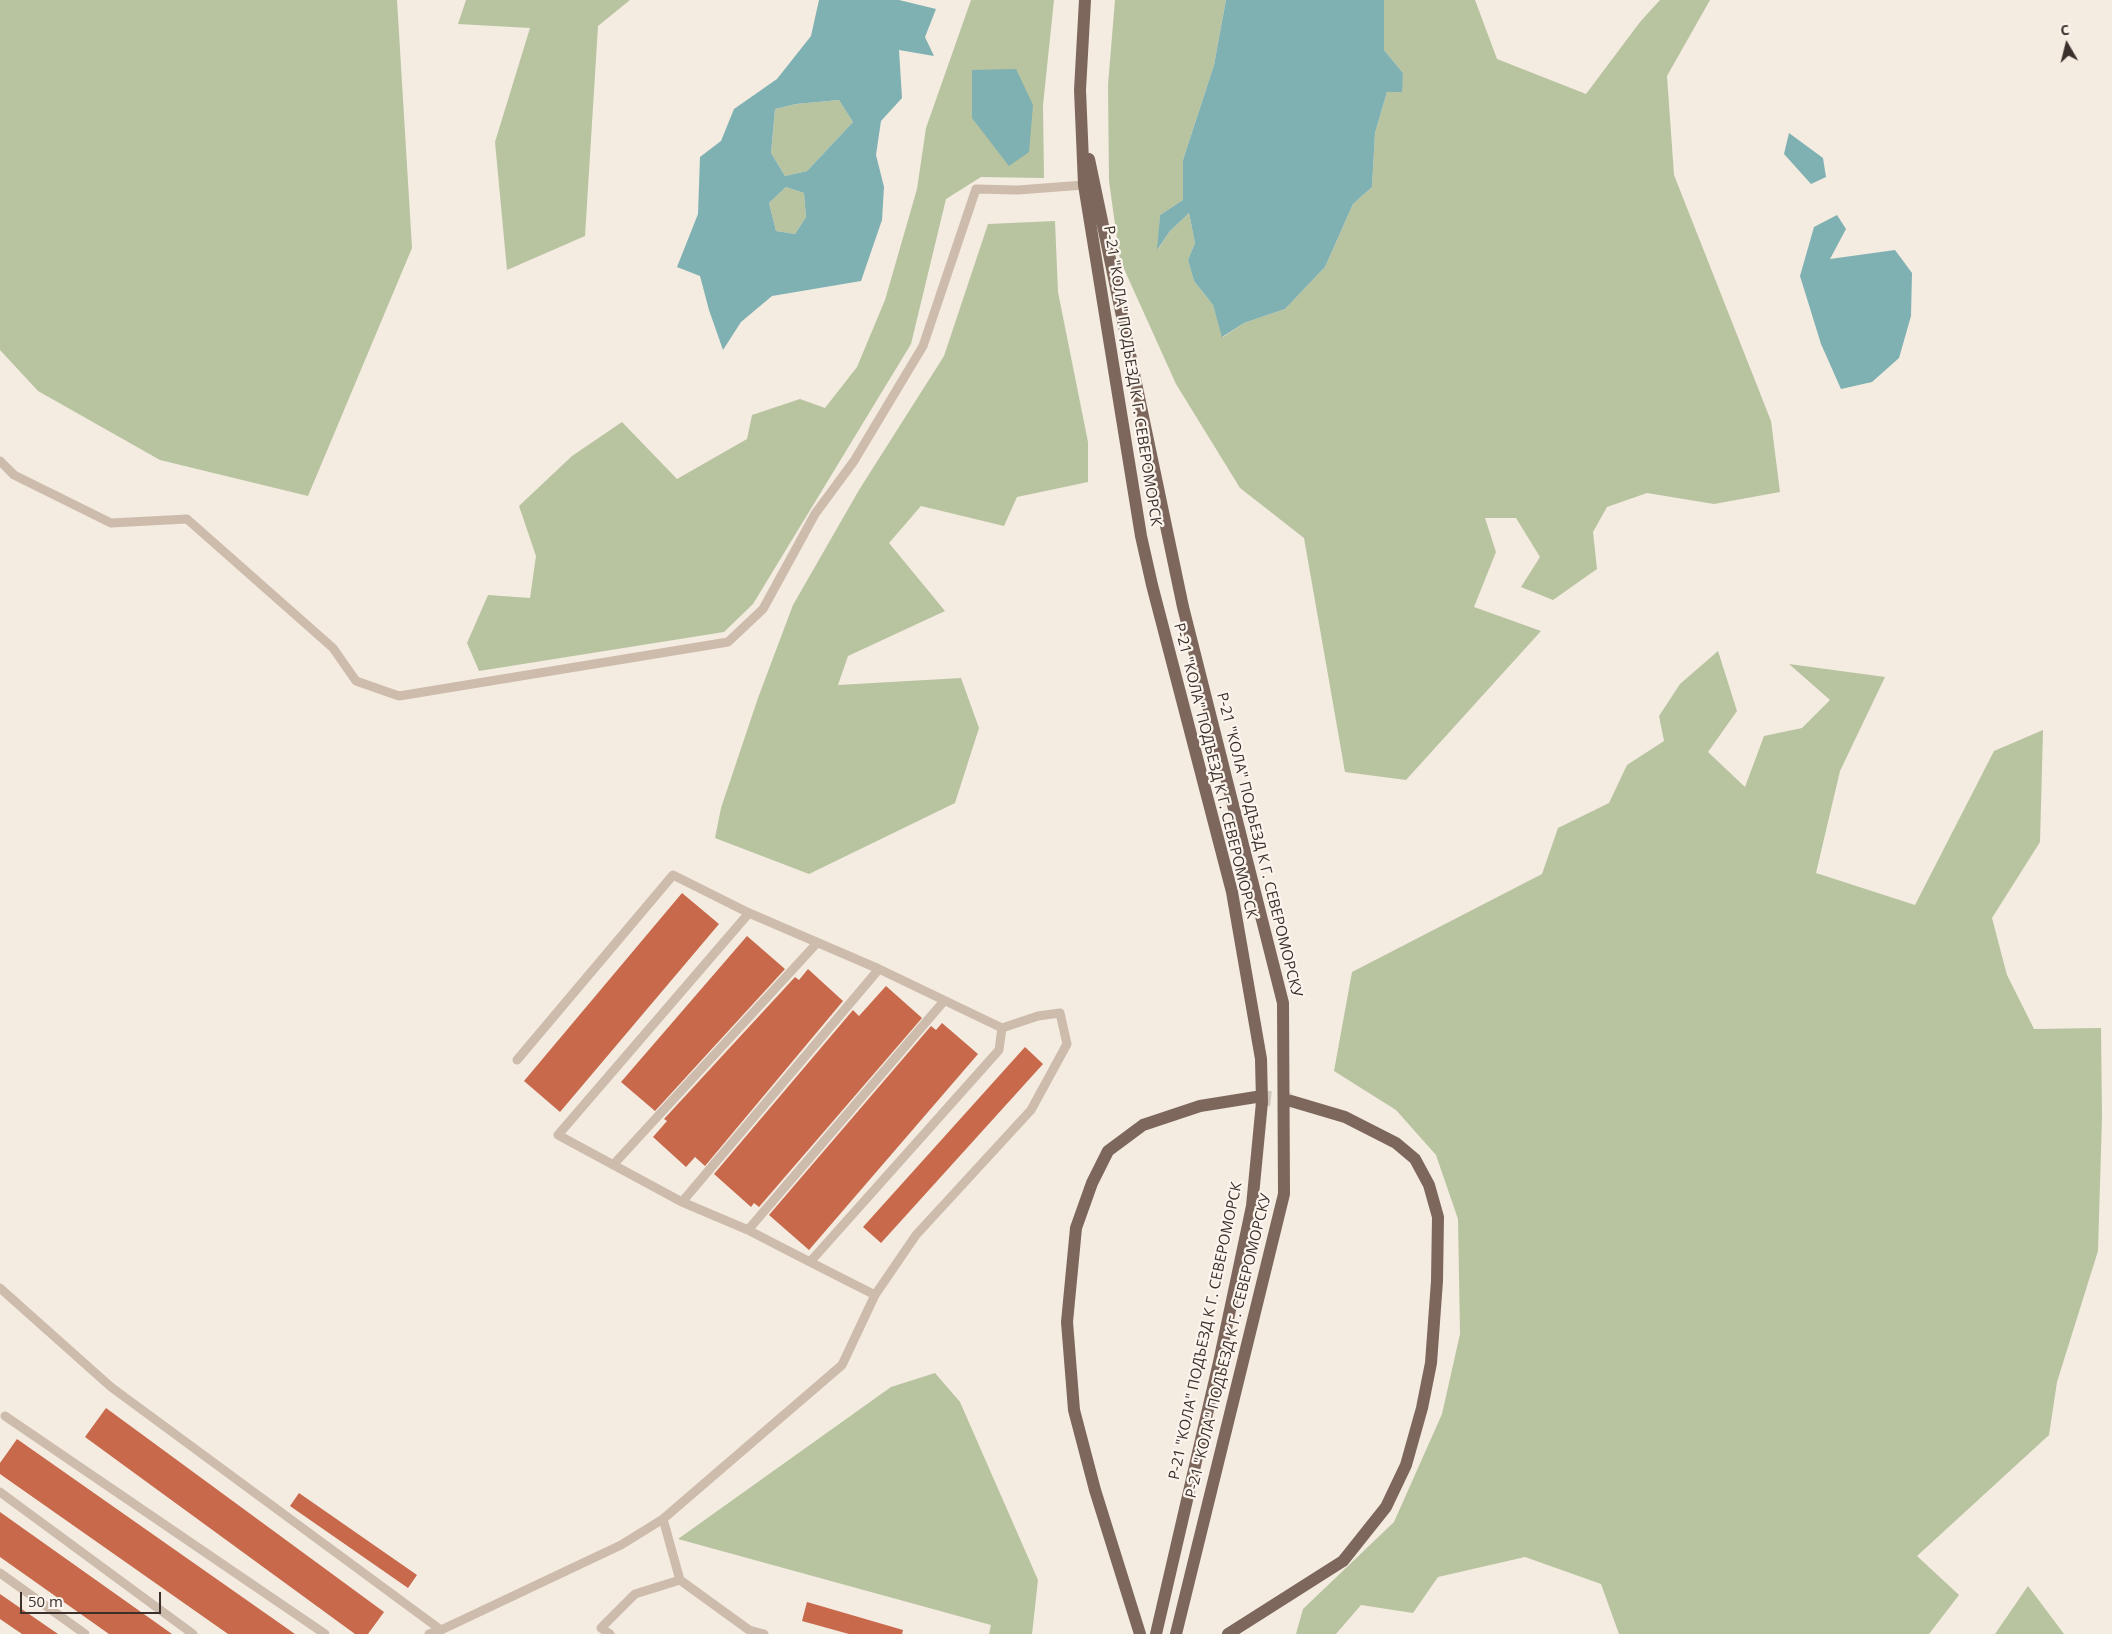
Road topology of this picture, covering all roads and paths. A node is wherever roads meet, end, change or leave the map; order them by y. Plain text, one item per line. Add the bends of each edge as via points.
1 (1086, 0) edge
2 (1082, 125) junction
3 (1084, 185) junction
4 (0, 461) edge
5 (748, 913) junction
6 (817, 943) junction
7 (879, 969) junction
8 (944, 1001) junction
9 (1002, 1028) junction
10 (517, 1060) dead end
11 (1256, 1096) tunnel mouth
12 (1291, 1101) tunnel mouth
13 (613, 1165) junction
14 (682, 1202) junction
15 (748, 1230) junction
16 (810, 1262) junction
17 (0, 1288) edge
18 (875, 1295) junction
19 (5, 1416) dead end
20 (0, 1492) edge
21 (664, 1519) junction
22 (0, 1573) edge
23 (680, 1580) junction
24 (441, 1630) junction
25 (85, 1634) edge
26 (193, 1634) edge
27 (325, 1634) edge
28 (428, 1634) edge
29 (610, 1634) edge
30 (764, 1634) edge
31 (1140, 1634) edge
32 (1156, 1634) edge
33 (1176, 1634) edge
34 (1228, 1634) edge

1 - 2 main road, Р-21 "КОЛА" ПОДЪЕЗД К Г. СЕВЕРОМОРСК via 1080,90
2 - 3 main road, Р-21 "КОЛА" ПОДЪЕЗД К Г. СЕВЕРОМОРСК
2 - 33 main road, Р-21 "КОЛА" ПОДЪЕЗД К Г. СЕВЕРОМОРСКУ via 1183,607 1283,1003 1284,1194
3 - 4 lane via 1018,190 976,189 923,346 854,461 815,514 763,609 728,642 399,696 356,681 332,648 187,519 111,523 14,475
3 - 32 main road, Р-21 "КОЛА" ПОДЪЕЗД К Г. СЕВЕРОМОРСК via 1141,536 1232,892 1261,1059 1262,1102 1252,1206
5 - 6 lane
5 - 10 lane via 674,874
5 - 13 lane via 558,1135
6 - 7 lane
6 - 13 lane
7 - 8 lane
7 - 14 lane
8 - 9 lane
8 - 15 lane
9 - 16 lane via 999,1050
9 - 18 lane via 1038,1016 1060,1013 1067,1044 1030,1110 916,1235
11 - 31 main road via 1200,1106 1143,1125 1108,1151 1076,1228 1067,1322 1074,1410
12 - 34 main road via 1345,1118 1396,1143 1415,1159 1429,1185 1438,1216 1438,1281 1431,1363 1406,1466 1386,1507 1343,1561
13 - 14 lane
14 - 15 lane
15 - 16 lane
16 - 18 lane
17 - 24 lane via 111,1387
18 - 21 lane via 842,1365
19 - 27 lane
20 - 26 lane
21 - 23 lane
21 - 24 lane via 621,1545
22 - 25 lane
23 - 29 lane via 635,1594 601,1628
23 - 30 lane via 749,1630
24 - 28 lane

